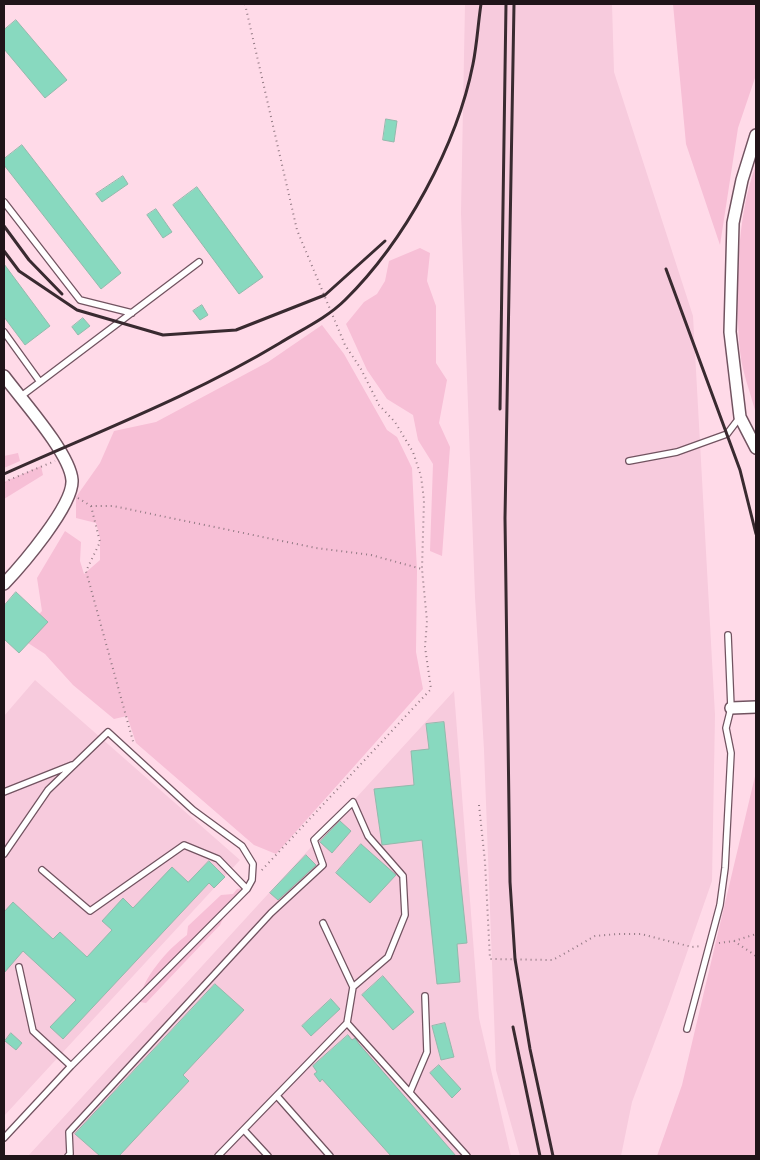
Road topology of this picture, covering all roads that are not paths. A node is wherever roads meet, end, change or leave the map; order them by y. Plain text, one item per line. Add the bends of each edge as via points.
1 (756, 135) edge
2 (4, 202) edge
3 (199, 262) dead end
4 (132, 313) junction
5 (4, 332) edge
6 (4, 376) edge
7 (40, 382) junction
8 (20, 397) junction
9 (740, 417) junction
10 (756, 448) edge
11 (629, 461) dead end
12 (4, 584) edge
13 (728, 635) dead end
14 (756, 707) edge
15 (731, 708) junction
16 (76, 764) junction
17 (4, 792) edge
18 (4, 854) edge
19 (42, 870) dead end
20 (247, 889) junction
21 (323, 923) dead end
22 (19, 967) dead end
23 (353, 986) junction
24 (425, 996) dead end
25 (347, 1023) junction
26 (687, 1029) dead end
27 (71, 1066) junction
28 (410, 1092) junction
29 (277, 1096) junction
30 (244, 1130) junction
31 (4, 1138) edge
32 (68, 1156) edge
33 (218, 1156) edge
34 (268, 1156) edge
35 (330, 1156) edge
36 (467, 1156) edge

1 - 9 street via 733,223 730,332
2 - 4 lane via 80,300
3 - 4 lane
4 - 7 lane
5 - 7 lane
6 - 8 street
7 - 8 lane
8 - 12 street via 62,454 72,480 70,492 52,526
9 - 10 street
9 - 11 lane via 727,434 677,452
13 - 15 lane
14 - 15 street
15 - 26 lane via 726,728 731,753 720,905
16 - 17 lane
16 - 18 lane via 48,790
16 - 20 lane via 108,732 193,810 242,846 253,864 252,880
19 - 20 lane via 90,911 184,845 218,859
20 - 27 lane
21 - 23 lane
22 - 27 lane via 33,1031
23 - 25 lane
23 - 32 lane via 388,957 405,916 403,876 368,836 353,802 314,840 323,865 271,913 69,1132
24 - 28 lane via 426,1052
25 - 28 lane
25 - 29 lane
27 - 31 lane
28 - 36 lane
29 - 30 lane
29 - 35 lane
30 - 33 lane
30 - 34 lane

